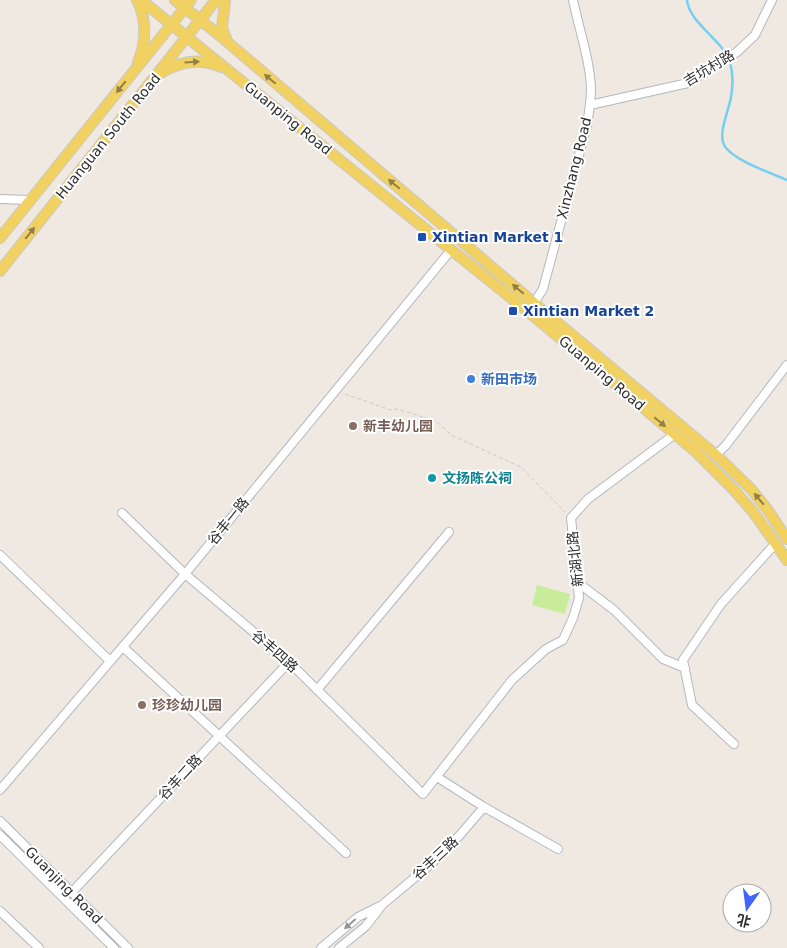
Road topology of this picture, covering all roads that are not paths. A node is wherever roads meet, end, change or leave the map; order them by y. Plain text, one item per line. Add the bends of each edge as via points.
1 (136, 0) edge
2 (141, 0) edge
3 (175, 0) edge
4 (216, 0) edge
5 (224, 0) edge
6 (573, 0) edge
7 (772, 0) edge
8 (188, 4) edge
9 (200, 20) junction
10 (171, 24) junction
11 (187, 37) junction
12 (229, 44) junction
13 (135, 70) junction
14 (229, 70) junction
15 (156, 76) junction
16 (590, 105) junction
17 (0, 198) edge
18 (30, 200) junction
19 (0, 238) edge
20 (451, 250) junction
21 (0, 271) edge
22 (534, 303) junction
23 (787, 365) edge
24 (675, 434) junction
25 (716, 455) junction
26 (122, 512) dead end
27 (449, 532) dead end
28 (785, 533) edge
29 (776, 543) junction
30 (0, 555) edge
31 (787, 560) edge
32 (185, 574) junction
33 (577, 582) junction
34 (123, 647) junction
35 (110, 661) junction
36 (289, 662) junction
37 (685, 668) junction
38 (317, 690) junction
39 (219, 736) junction
40 (734, 744) dead end
41 (437, 777) junction
42 (0, 790) edge
43 (423, 794) joint
44 (484, 807) junction
45 (0, 821) edge
46 (0, 835) edge
47 (558, 849) dead end
48 (346, 853) dead end
49 (72, 892) junction
50 (382, 905) junction
51 (0, 911) edge
52 (39, 948) edge
53 (114, 948) edge
54 (128, 948) edge
55 (321, 948) edge
56 (339, 948) edge

1 - 13 main road via 143,16 144,35
2 - 10 main road, Guanping Road
3 - 8 main road, Guanping Road
4 - 9 main road, Huanguan South Road
5 - 12 main road via 222,28
6 - 16 street, Xinzhang Road via 589,71
7 - 16 street, 吉坑村路 via 755,35 737,52 688,83
8 - 9 main road, Guanping Road
8 - 10 main road, Huanguan South Road
9 - 11 main road, Huanguan South Road
9 - 12 main road, Guanping Road
10 - 11 main road, Guanping Road
10 - 13 main road, Huanguan South Road
11 - 14 main road, Guanping Road
11 - 15 main road, Huanguan South Road
22 -> 12 main road, Guanping Road
13 -> 18 main road, Huanguan South Road
15 -> 14 main road via 190,61 210,63
14 - 20 main road, Guanping Road
21 -> 15 main road, Huanguan South Road
16 - 22 street, Xinzhang Road via 542,289
17 - 18 street
18 - 19 main road, Huanguan South Road
20 -> 24 main road, Guanping Road
20 - 32 street, 谷丰一路
22 - 25 main road, Guanping Road
23 - 25 street
24 - 29 main road, Guanping Road via 718,472
24 - 33 street, 新湖北路 via 588,499 571,518
28 -> 25 main road, Guanping Road via 751,490
26 - 32 street, 谷丰四路
27 - 38 street
29 - 31 main road, Guanping Road
29 - 37 street via 721,604 683,660
30 - 35 street
32 - 34 street, 谷丰一路
32 - 36 street, 谷丰四路
33 - 37 street via 614,610 663,659
33 - 41 street, 新湖北路 via 579,598 563,640 546,650 512,680
34 - 35 street, 谷丰一路
34 - 39 street
35 - 42 street, 谷丰一路
36 - 38 street, 谷丰四路
36 - 39 street, 谷丰二路
37 - 40 street via 692,705
38 - 43 street, 谷丰四路
39 - 48 street
39 - 49 street, 谷丰二路
41 - 43 street, 新湖北路
41 - 44 street
44 - 47 street
44 - 50 street, 谷丰三路 via 431,864
45 - 49 street, Guanjing Road
46 - 53 street, Guanjing Road
49 - 54 street, Guanjing Road
50 -> 55 street via 358,916
50 - 56 street via 366,926
51 - 52 street

